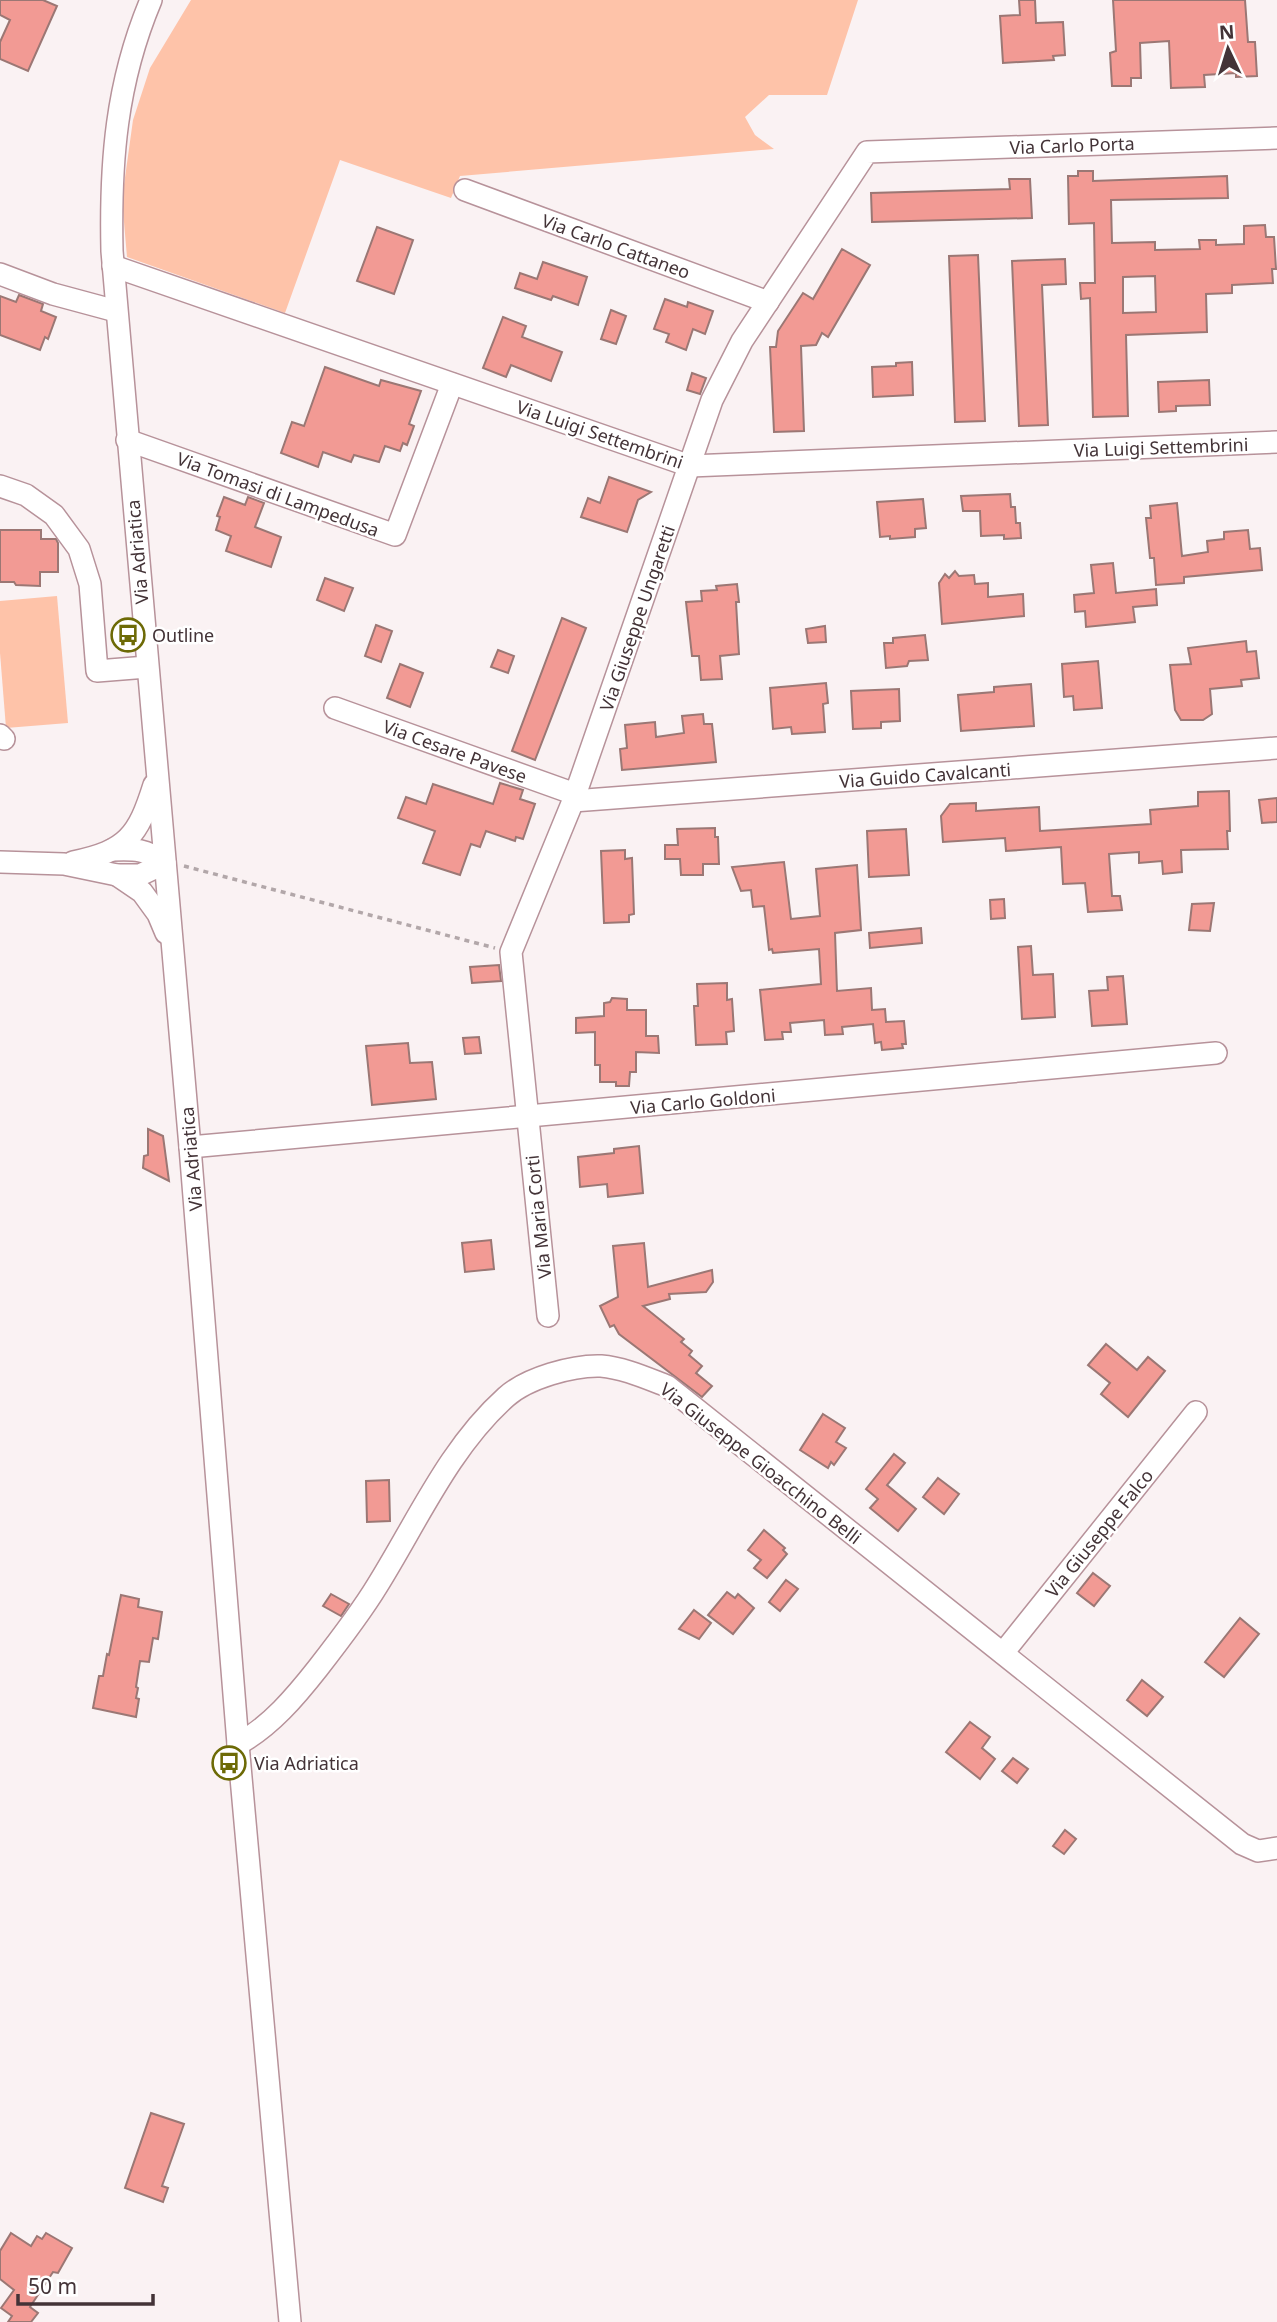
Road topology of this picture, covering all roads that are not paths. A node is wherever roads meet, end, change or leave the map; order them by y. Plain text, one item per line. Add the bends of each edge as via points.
1 (151, 1) edge
2 (1277, 138) edge
3 (867, 152) joint
4 (465, 190) dead end
5 (113, 265) junction
6 (0, 274) edge
7 (768, 302) junction
8 (116, 311) junction
9 (453, 384) junction
10 (127, 440) junction
11 (1277, 442) edge
12 (690, 466) junction
13 (0, 486) edge
14 (147, 667) junction
15 (335, 708) dead end
16 (1277, 748) edge
17 (156, 776) junction
18 (574, 797) junction
19 (111, 850) junction
20 (0, 862) edge
21 (165, 863) junction
22 (64, 864) junction
23 (117, 875) junction
24 (172, 946) junction
25 (1216, 1053) dead end
26 (527, 1118) junction
27 (190, 1147) junction
28 (548, 1316) dead end
29 (1196, 1412) dead end
30 (1003, 1653) junction
31 (238, 1744) junction
32 (1277, 1847) edge
33 (290, 2322) edge

1 - 5 street, Via Adriatica via 125,83 114,138
2 - 3 street, Via Carlo Porta
3 - 7 street, Via Giuseppe Ungaretti
4 - 7 street, Via Carlo Cattaneo
5 - 8 street, Via Adriatica
5 - 9 street, Via Luigi Settembrini
6 - 8 street
7 - 12 street, Via Giuseppe Ungaretti via 712,400
8 - 10 street, Via Adriatica
9 - 10 street, Via Tomasi di Lampedusa via 395,535
9 - 12 street, Via Luigi Settembrini
10 - 14 street, Via Adriatica
11 - 12 street, Via Luigi Settembrini
12 - 18 street, Via Giuseppe Ungaretti
13 - 14 street via 26,495 54,515 79,549 90,584 97,671
14 - 17 street, Via Adriatica
15 - 18 street, Via Cesare Pavese
16 - 18 street, Via Guido Cavalcanti
17 - 19 street via 132,837
17 - 21 street, Via Adriatica
18 - 26 street, Via Giuseppe Ungaretti via 511,952
19 - 21 street via 151,853
19 - 22 street
20 - 22 street
21 - 23 street via 140,875
21 - 24 street, Via Adriatica
22 - 23 street
23 - 24 street via 142,892
24 - 27 street, Via Adriatica
25 - 26 street, Via Carlo Goldoni
26 - 27 street, Via Carlo Goldoni
26 - 28 street, Via Maria Corti
27 - 31 street, Via Adriatica
29 - 30 street, Via Giuseppe Falco
30 - 31 street, Via Giuseppe Gioacchino Belli via 667,1386 600,1366 532,1381 508,1396 437,1484 378,1585 336,1645 274,1717
30 - 32 street, Via Giuseppe Gioacchino Belli via 1242,1844 1258,1851
31 - 33 street, Via Adriatica

